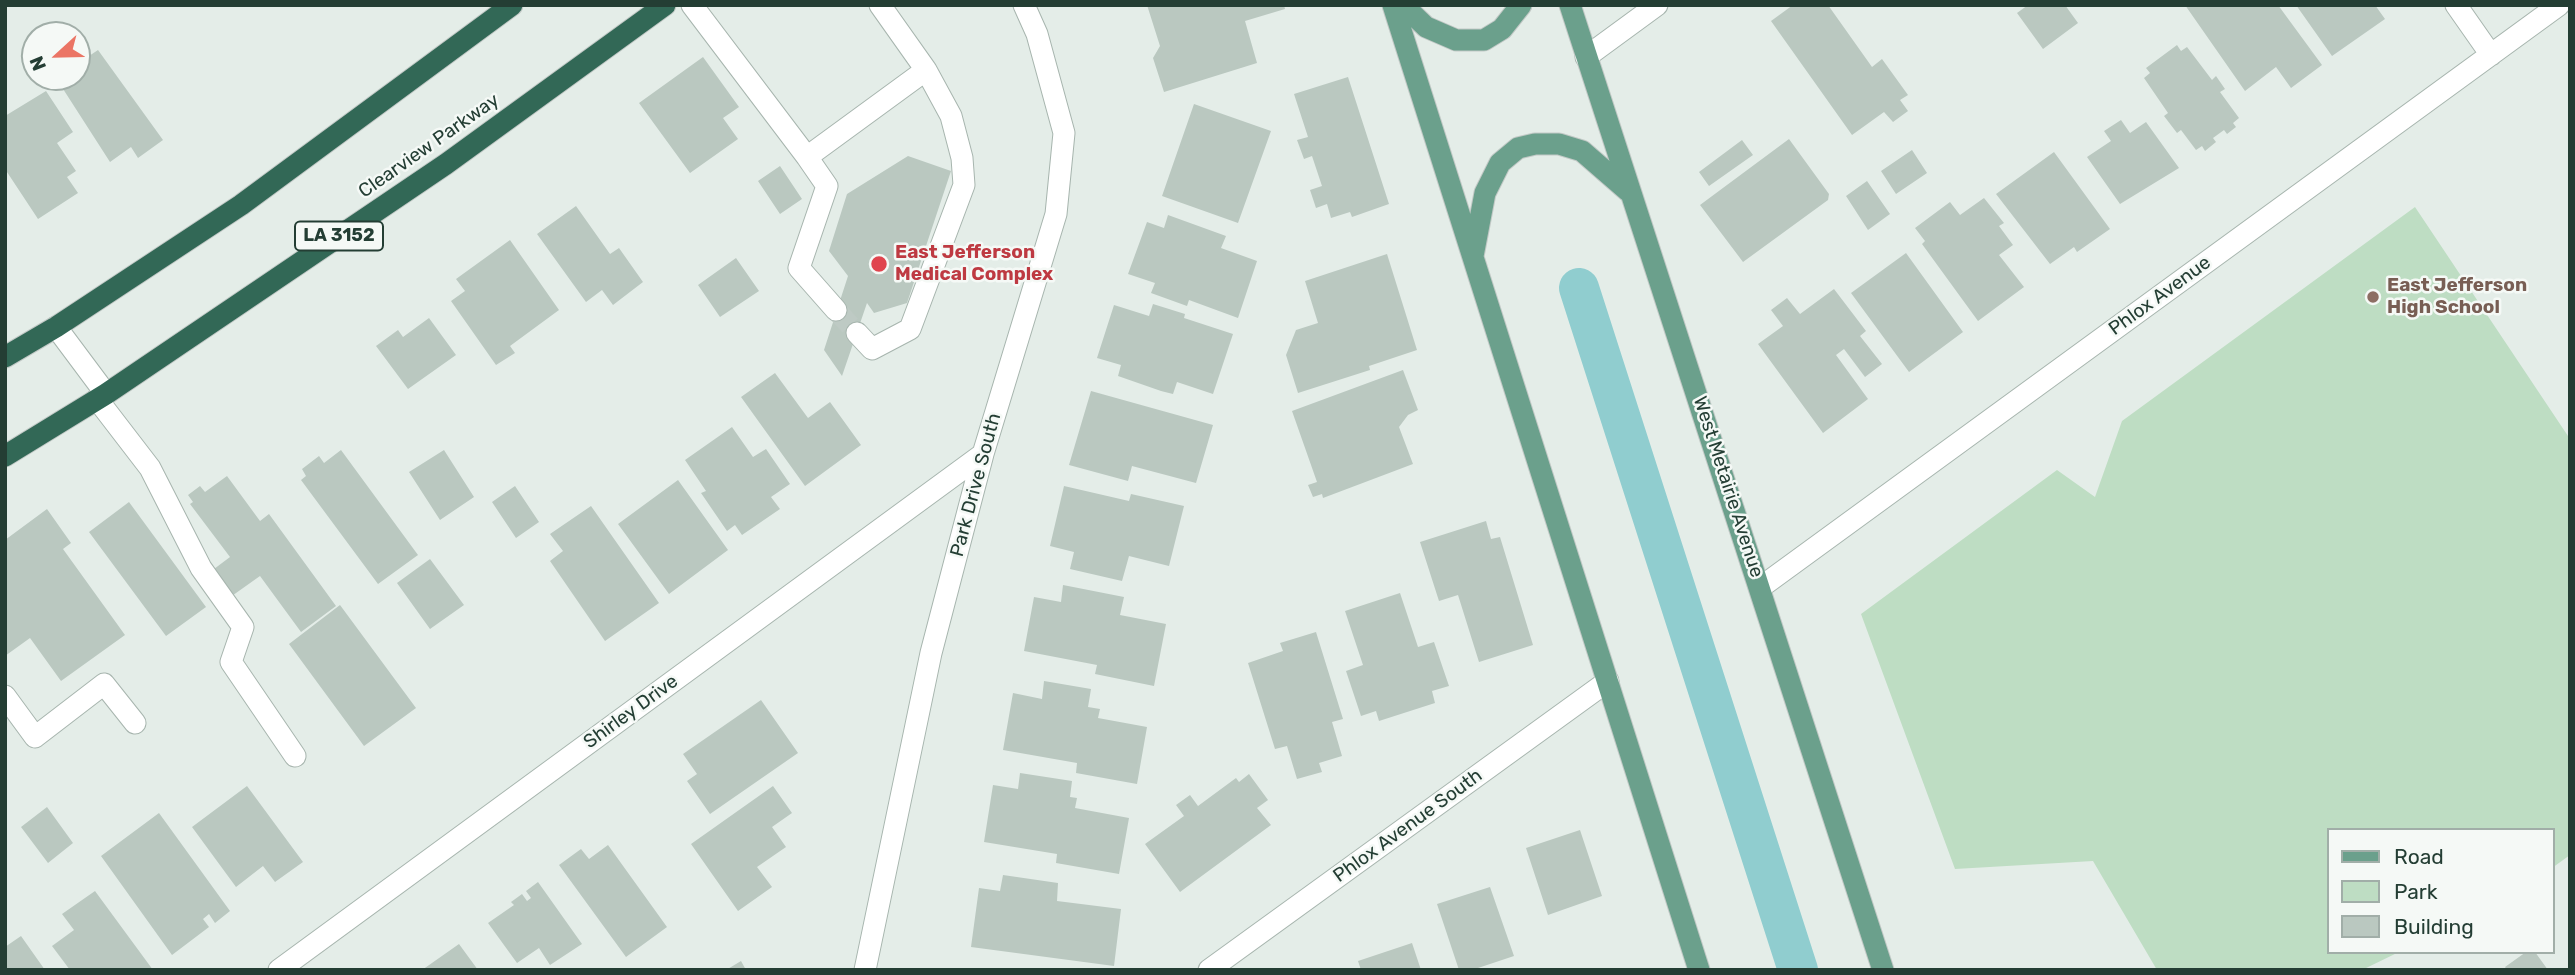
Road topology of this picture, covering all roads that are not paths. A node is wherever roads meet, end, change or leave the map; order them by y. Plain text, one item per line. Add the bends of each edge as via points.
1 (512, 5) edge
2 (665, 5) edge
3 (692, 5) edge
4 (880, 5) edge
5 (1024, 5) edge
6 (1393, 5) edge
7 (1403, 5) edge
8 (1521, 5) edge
9 (1570, 5) edge
10 (1657, 5) edge
11 (2456, 5) edge
12 (2559, 5) edge
13 (2491, 55) junction
14 (1586, 57) junction
15 (926, 70) junction
16 (807, 158) junction
17 (1629, 192) junction
18 (1473, 260) junction
19 (836, 310) tunnel mouth
20 (56, 327) junction
21 (857, 333) tunnel mouth
22 (5, 357) edge
23 (102, 396) junction
24 (983, 454) junction
25 (5, 456) edge
26 (1761, 587) junction
27 (1608, 681) junction
28 (5, 696) edge
29 (135, 723) dead end
30 (295, 756) dead end
31 (279, 970) edge
32 (865, 970) edge
33 (1209, 970) edge
34 (1699, 970) edge
35 (1884, 970) edge

1 - 20 highway via 241,205
2 - 23 highway, Clearview Parkway / LA 3152 via 446,164
3 - 16 street
4 - 15 street
5 - 24 street, Park Drive South via 1037,34 1064,133 1056,214
6 - 18 main road
7 - 8 main road via 1426,27 1456,40 1484,40 1502,29
9 - 14 main road, West Metairie Avenue
10 - 14 street
11 - 13 street
12 - 13 street, Phlox Avenue
13 - 26 street, Phlox Avenue
14 - 17 main road, West Metairie Avenue
15 - 16 street
15 - 21 street via 954,124 964,185 910,329 872,349
16 - 19 street via 827,186 799,268
17 - 18 main road via 1582,150 1559,144 1518,148 1500,163 1485,193
17 - 26 main road, West Metairie Avenue
18 - 27 main road
20 - 22 highway
20 - 23 street
23 - 25 highway, Clearview Parkway / LA 3152
23 - 30 street via 150,468 201,568 243,626 231,662
24 - 31 street, Shirley Drive
24 - 32 street, Park Drive South via 931,653
26 - 35 main road, West Metairie Avenue
27 - 33 street, Phlox Avenue South
27 - 34 main road
28 - 29 street via 35,737 104,684

